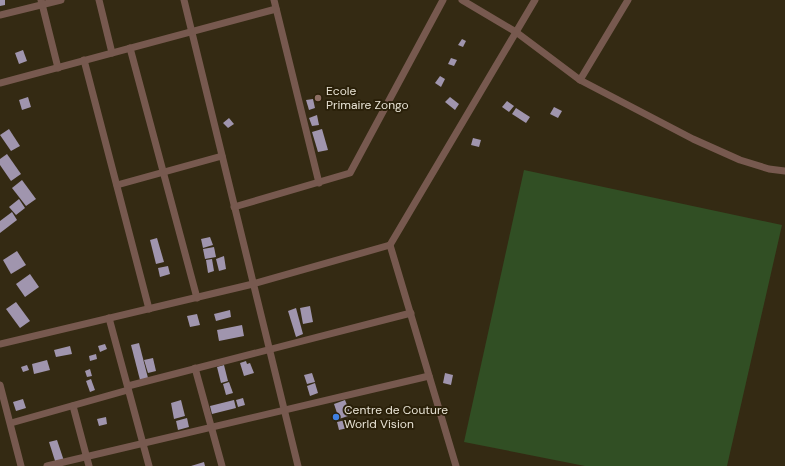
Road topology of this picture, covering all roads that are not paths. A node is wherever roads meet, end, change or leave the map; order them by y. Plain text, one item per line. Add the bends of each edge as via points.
1 (61, 0) edge
2 (99, 0) edge
3 (184, 0) edge
4 (274, 0) edge
5 (442, 0) edge
6 (462, 0) edge
7 (535, 0) edge
8 (628, 0) edge
9 (41, 2) edge
10 (276, 9) junction
11 (0, 15) edge
12 (192, 31) junction
13 (516, 32) junction
14 (130, 48) junction
15 (112, 53) junction
16 (84, 60) junction
17 (58, 68) junction
18 (580, 80) junction
19 (0, 81) edge
20 (222, 156) junction
21 (785, 171) edge
22 (163, 172) junction
23 (319, 183) junction
24 (117, 185) junction
25 (234, 207) junction
26 (390, 245) junction
27 (253, 284) junction
28 (196, 298) junction
29 (149, 309) junction
30 (411, 313) junction
31 (110, 318) junction
32 (0, 344) edge
33 (269, 349) junction
34 (195, 368) junction
35 (429, 376) junction
36 (0, 385) edge
37 (128, 388) junction
38 (73, 406) junction
39 (284, 410) junction
40 (11, 423) junction
41 (212, 427) junction
42 (143, 444) junction
43 (87, 457) junction
44 (21, 466) edge
45 (47, 466) edge
46 (89, 466) edge
47 (149, 466) edge
48 (222, 466) edge
49 (298, 466) edge
50 (456, 466) edge

1 - 9 street
2 - 15 street
3 - 12 street
4 - 10 street
5 - 23 street via 350,173
6 - 13 street
7 - 13 street
8 - 18 street
9 - 11 street
9 - 17 street
10 - 12 street
10 - 23 street
12 - 14 street
12 - 20 street
13 - 18 street
13 - 26 street
14 - 15 street
14 - 22 street
15 - 16 street
16 - 17 street
16 - 24 street
17 - 19 street
18 - 21 street via 693,139 740,160
20 - 22 street
20 - 25 street
22 - 24 street
22 - 28 street
23 - 25 street
24 - 29 street
25 - 27 street
26 - 27 street
26 - 30 street
27 - 28 street
27 - 33 street
28 - 29 street
29 - 31 street
30 - 33 street
30 - 35 street
31 - 32 street
31 - 37 street
33 - 34 street
33 - 39 street
34 - 37 street
34 - 41 street
35 - 39 street
35 - 50 street
36 - 40 street
37 - 38 street
37 - 42 street
38 - 40 street
38 - 43 street
39 - 41 street
39 - 49 street
40 - 44 street
41 - 42 street
41 - 48 street
42 - 43 street
42 - 47 street
43 - 45 street
43 - 46 street

